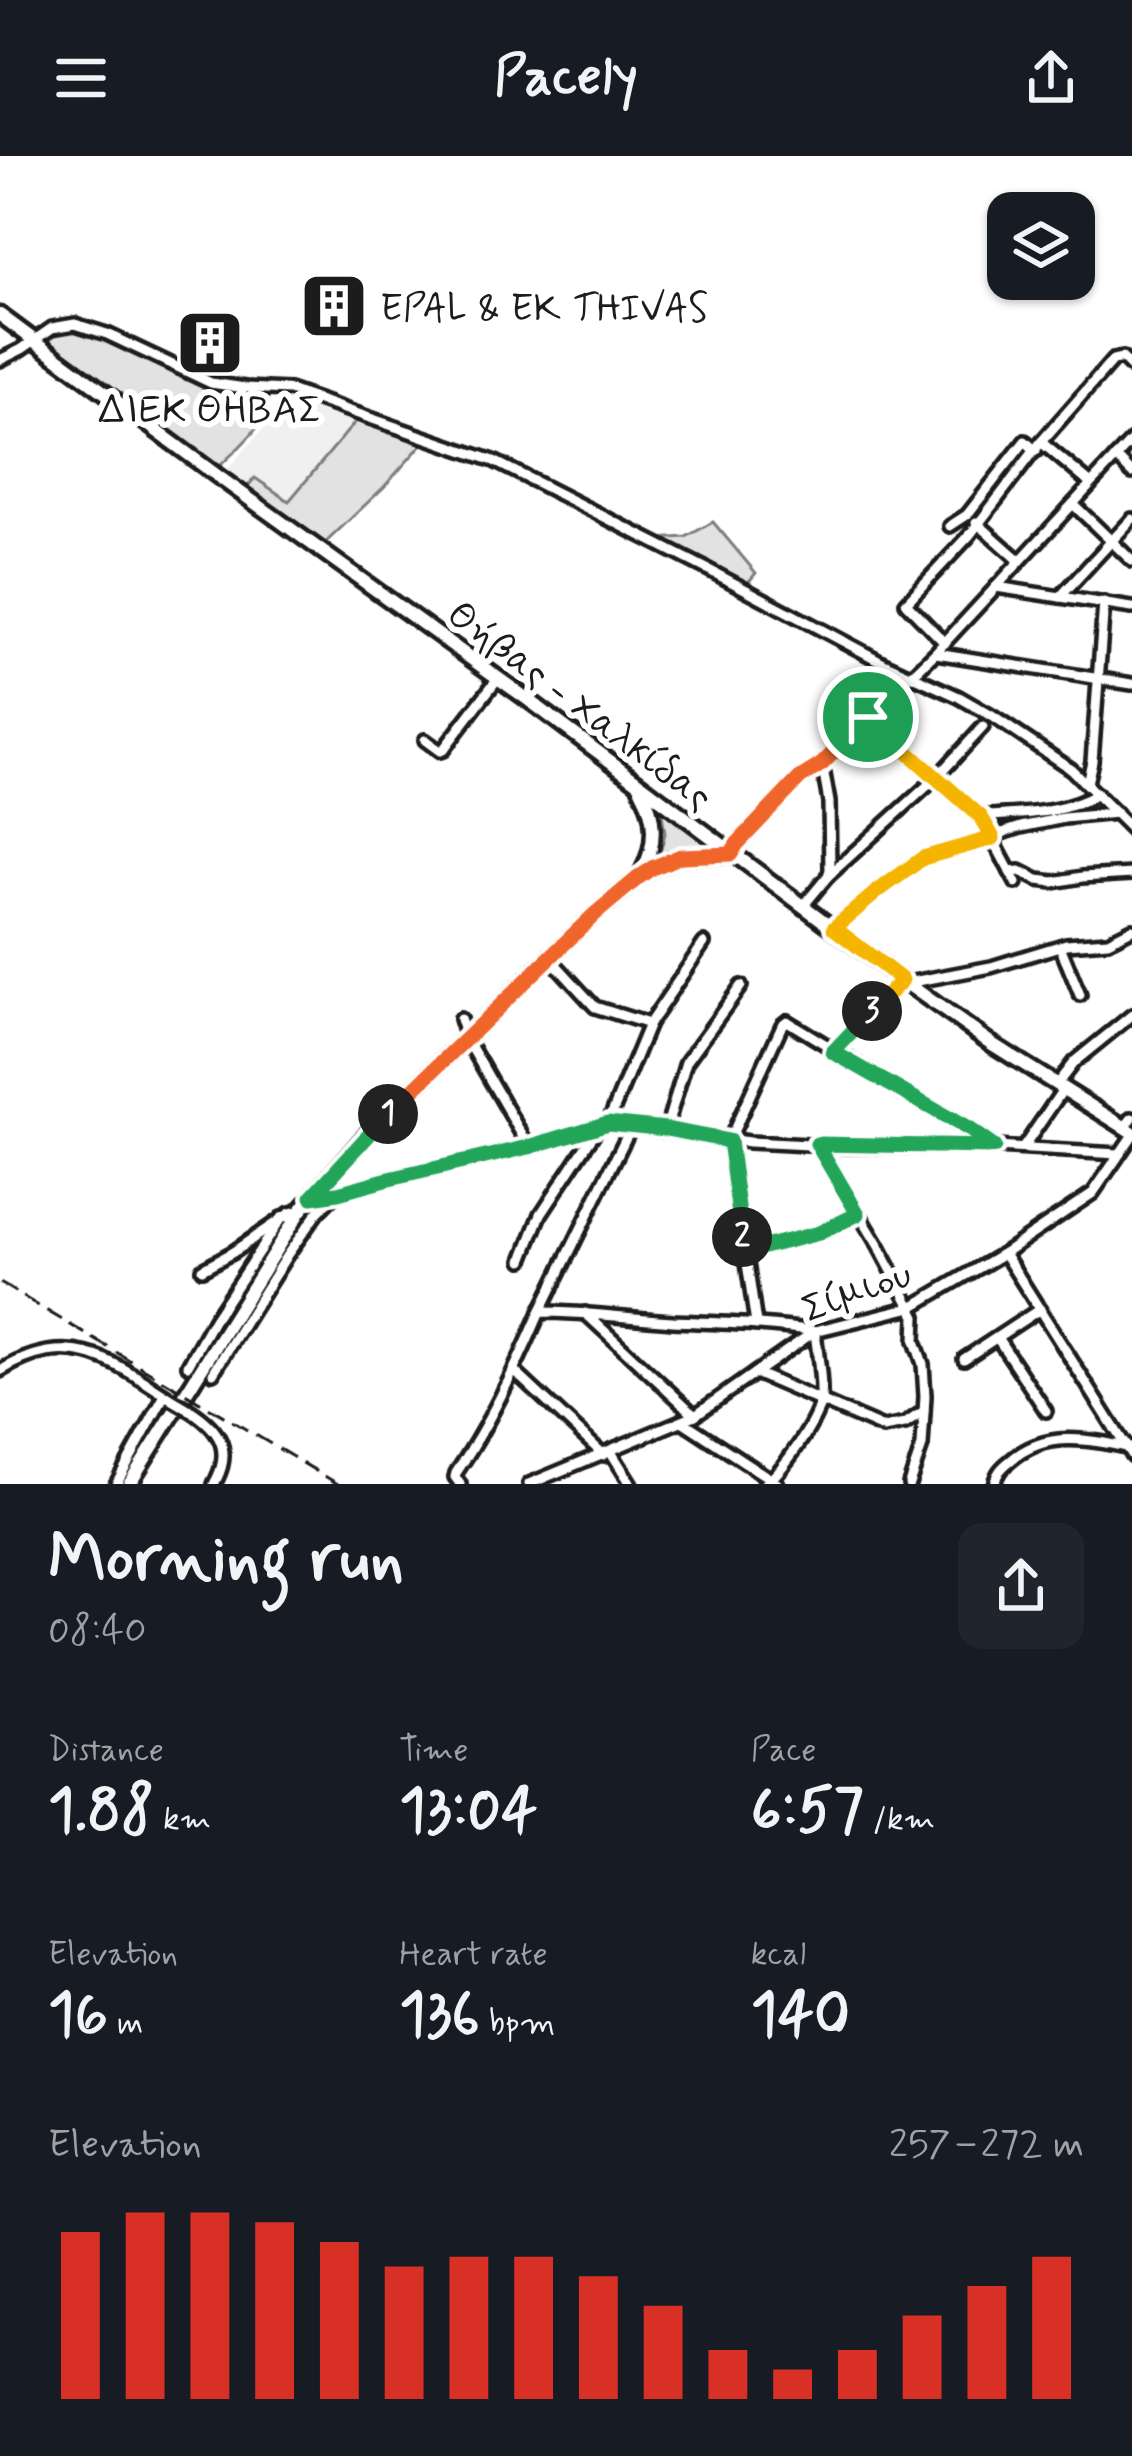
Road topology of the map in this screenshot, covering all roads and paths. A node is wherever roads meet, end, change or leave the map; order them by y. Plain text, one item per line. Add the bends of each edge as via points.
1 (0, 315) edge
2 (33, 340) junction
3 (0, 360) edge
4 (1132, 368) edge
5 (1132, 440) edge
6 (1038, 446) junction
7 (1116, 457) junction
8 (1000, 469) junction
9 (1132, 472) edge
10 (1014, 480) junction
11 (1091, 484) junction
12 (1073, 504) junction
13 (967, 514) junction
14 (1132, 519) edge
15 (978, 524) junction
16 (950, 526) dead end
17 (1112, 541) junction
18 (1020, 561) junction
19 (1132, 561) edge
20 (997, 587) junction
21 (1060, 597) junction
22 (1104, 603) junction
23 (1132, 608) edge
24 (945, 643) junction
25 (935, 652) junction
26 (910, 676) junction
27 (498, 678) junction
28 (1097, 679) junction
29 (1132, 684) edge
30 (868, 717) junction
31 (983, 727) dead end
32 (425, 740) dead end
33 (822, 764) junction
34 (937, 777) junction
35 (638, 783) junction
36 (1087, 783) junction
37 (1097, 794) junction
38 (1117, 812) junction
39 (981, 817) junction
40 (1132, 830) edge
41 (993, 838) junction
42 (731, 854) junction
43 (1010, 872) junction
44 (1132, 874) edge
45 (828, 876) junction
46 (638, 878) junction
47 (1016, 883) dead end
48 (803, 905) junction
49 (834, 928) junction
50 (1132, 929) edge
51 (704, 943) dead end
52 (1060, 946) junction
53 (550, 958) junction
54 (904, 981) junction
55 (741, 986) dead end
56 (1080, 995) dead end
57 (1132, 1015) edge
58 (460, 1019) dead end
59 (649, 1024) junction
60 (466, 1038) junction
61 (833, 1052) junction
62 (1060, 1086) junction
63 (604, 1125) junction
64 (631, 1126) junction
65 (1130, 1128) edge
66 (666, 1129) junction
67 (729, 1141) junction
68 (817, 1144) junction
69 (529, 1147) junction
70 (994, 1147) junction
71 (1023, 1148) junction
72 (1119, 1154) junction
73 (338, 1193) junction
74 (312, 1197) junction
75 (300, 1211) junction
76 (858, 1214) junction
77 (281, 1218) junction
78 (744, 1252) junction
79 (1004, 1252) junction
80 (523, 1261) dead end
81 (202, 1269) dead end
82 (912, 1307) junction
83 (1040, 1309) junction
84 (541, 1312) junction
85 (584, 1312) junction
86 (756, 1324) junction
87 (815, 1330) junction
88 (998, 1339) junction
89 (964, 1359) dead end
90 (188, 1365) dead end
91 (0, 1371) edge
92 (514, 1371) junction
93 (213, 1373) dead end
94 (754, 1373) junction
95 (169, 1397) junction
96 (821, 1402) junction
97 (924, 1411) junction
98 (1046, 1411) dead end
99 (695, 1415) junction
100 (682, 1421) junction
101 (1130, 1450) edge
102 (607, 1453) junction
103 (771, 1483) edge
104 (116, 1484) edge
105 (129, 1484) edge
106 (214, 1484) edge
107 (460, 1484) edge
108 (529, 1484) edge
109 (631, 1484) edge
110 (909, 1484) edge
111 (994, 1484) edge

1 - 2 main road, Θήβας - Χαλκίδας
2 - 3 street
2 - 26 street via 63,325 92,328 211,382 289,390 468,451
2 - 27 main road, Θήβας - Χαλκίδας
4 - 6 street via 1113,360
5 - 7 street
6 - 8 street via 1024,441
6 - 10 street
6 - 11 street
7 - 9 street
7 - 11 street
8 - 10 street
8 - 13 street
10 - 15 street
11 - 12 street
12 - 17 street
12 - 18 street
13 - 15 street
13 - 16 street
14 - 17 street
15 - 18 street
15 - 24 street via 906,603
17 - 19 street
17 - 21 street
18 - 20 street
20 - 21 street
20 - 24 street
21 - 22 street
22 - 23 street
22 - 28 street
24 - 25 street
25 - 26 street
25 - 28 street
26 - 30 street
26 - 36 street via 1019,732
27 - 32 street via 443,750
27 - 35 main road, Θήβας - Χαλκίδας
28 - 29 street
28 - 36 street
30 - 33 street
30 - 34 street
31 - 34 street
33 - 42 street
33 - 45 street
34 - 39 street
34 - 45 street
35 - 42 main road, Θήβας - Χαλκίδας
35 - 46 main road via 654,830
36 - 37 street
37 - 38 street
37 - 39 street via 1052,812
38 - 40 street
38 - 41 street
39 - 41 street
41 - 43 street
41 - 49 street via 923,858
42 - 46 main road via 681,856
42 - 48 main road, Θήβας - Χαλκίδας
43 - 44 street via 1054,882
43 - 47 street
45 - 48 street
46 - 53 main road
48 - 49 main road, Θήβας - Χαλκίδας
49 - 54 main road, Θήβας - Χαλκίδας
50 - 52 street
51 - 59 street
52 - 54 street via 991,968
52 - 56 street
53 - 59 street via 596,1006
53 - 60 main road
54 - 61 street
54 - 62 main road, Θήβας - Χαλκίδας
55 - 66 street via 686,1062
57 - 62 street via 1074,1062
58 - 60 street
59 - 63 street
60 - 69 street
60 - 74 main road
61 - 67 street via 782,1025
61 - 70 street
62 - 65 main road, Θήβας - Χαλκίδας
62 - 71 street
63 - 64 street
63 - 69 street
63 - 80 street via 541,1214
64 - 66 street
64 - 84 street
65 - 72 street, Σίμιου
66 - 67 street
67 - 68 street
67 - 78 street
68 - 70 street
68 - 76 street
69 - 73 street
70 - 71 street
71 - 72 street
72 - 79 street, Σίμιου via 1093,1192
73 - 74 street
73 - 93 street via 287,1255
74 - 75 main road
75 - 77 street
75 - 105 main road
76 - 78 street
76 - 82 street
77 - 81 street
77 - 90 street
78 - 86 street
79 - 82 street, Σίμιου
79 - 83 street
82 - 87 street, Σίμιου
82 - 97 street
83 - 88 street
83 - 101 street
84 - 85 street
84 - 92 street
85 - 86 street
85 - 99 street
86 - 87 street
87 - 94 street, Σίμιου
87 - 96 street
88 - 89 street
88 - 98 street
91 - 95 street via 74,1348
92 - 102 street
92 - 107 street via 454,1475
94 - 96 street
94 - 99 street, Σίμιου
95 - 104 street
95 - 106 street, bridge via 220,1442 224,1466
96 - 97 street via 883,1428
96 - 103 street
97 - 110 street
99 - 100 street, Σίμιου
100 - 102 street, Σίμιου
100 - 103 street
101 - 111 street via 1057,1438 1022,1450
102 - 108 street, Σίμιου
102 - 109 street

